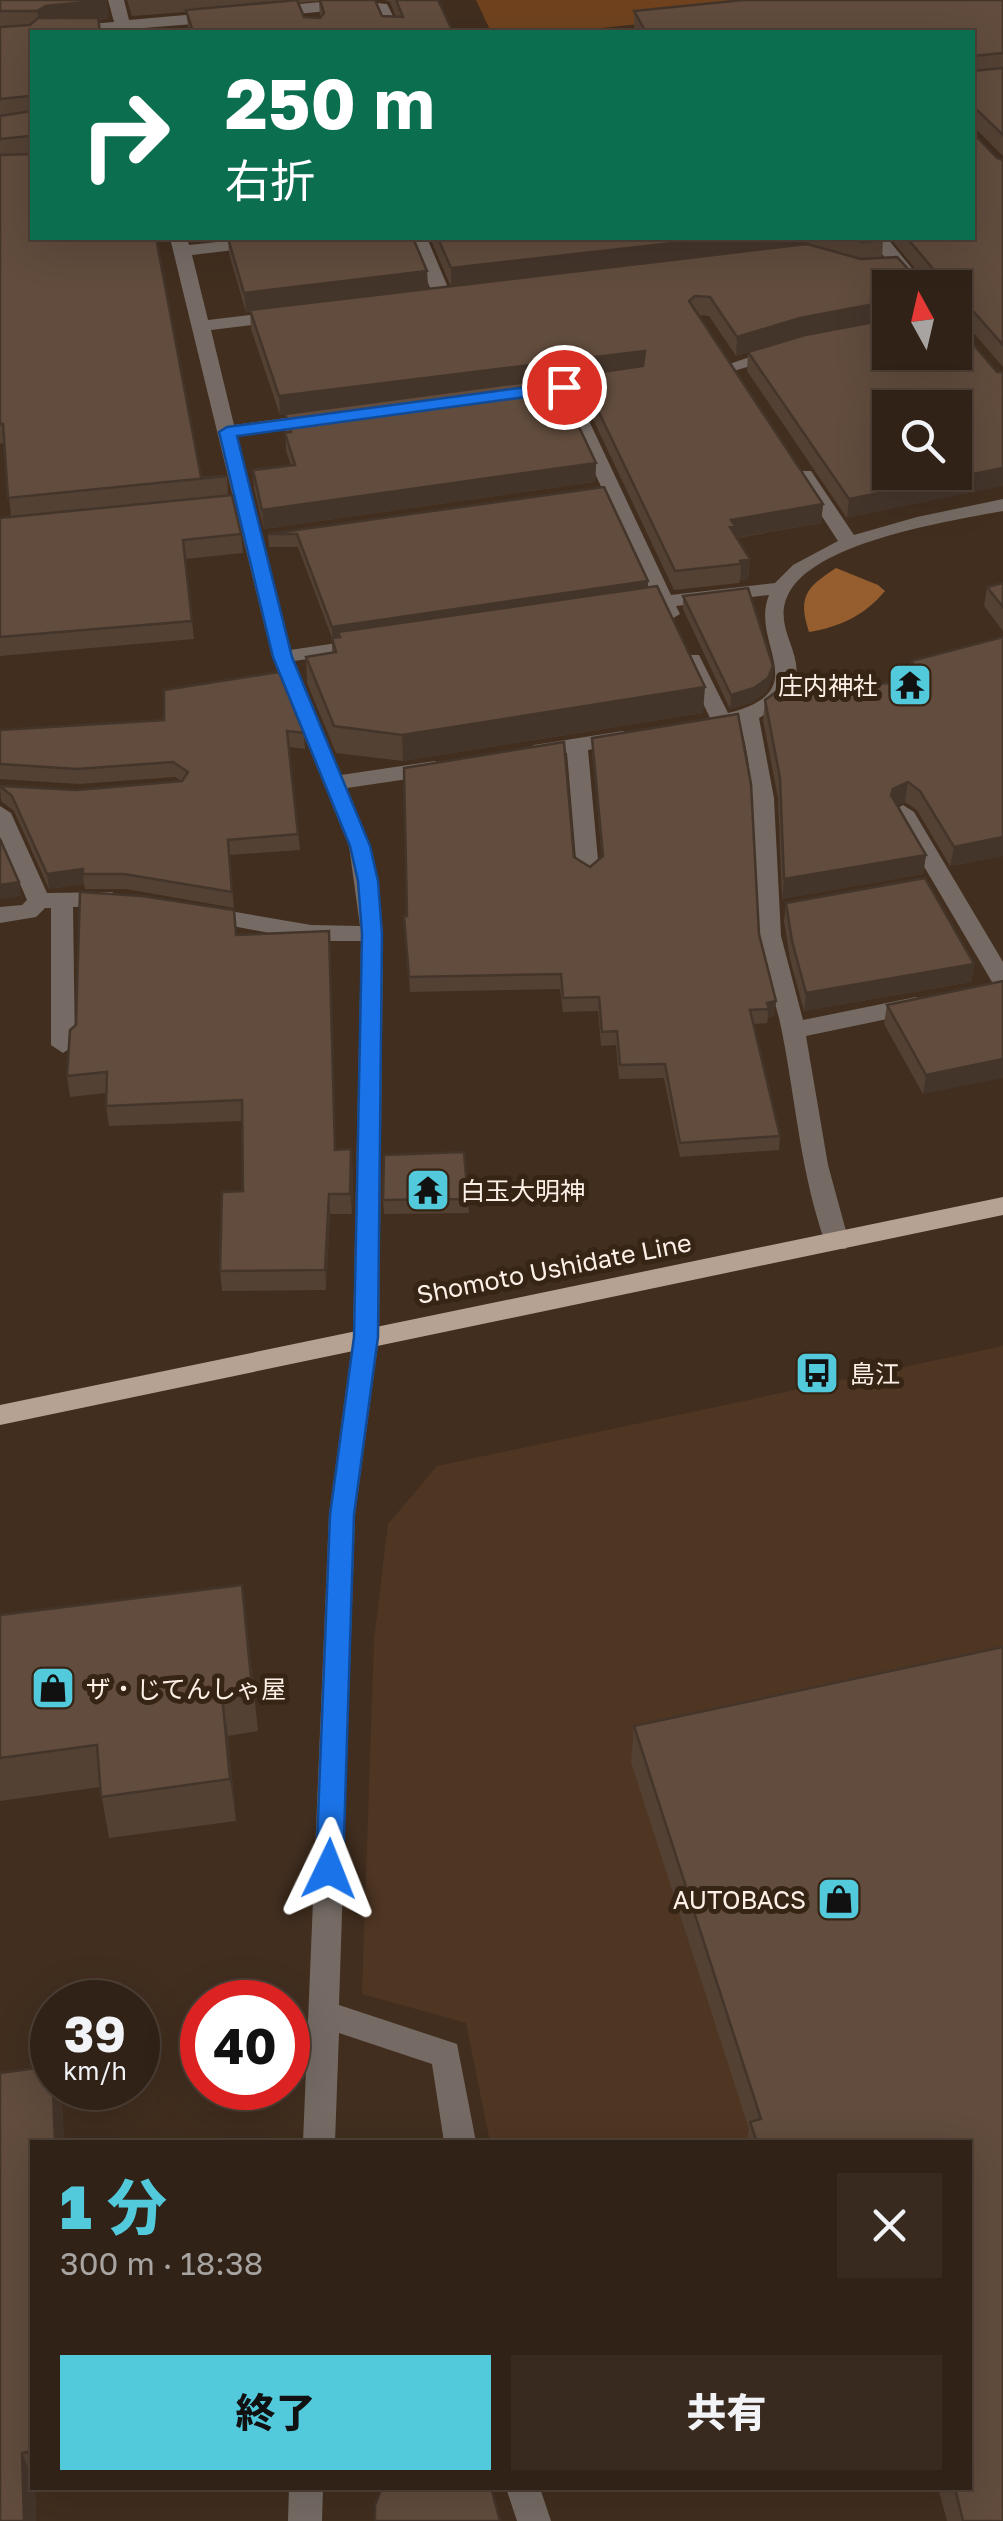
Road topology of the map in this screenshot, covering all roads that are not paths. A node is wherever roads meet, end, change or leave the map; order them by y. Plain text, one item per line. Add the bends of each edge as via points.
1 (116, 0) edge
2 (249, 0) edge
3 (368, 1) edge
4 (235, 16) edge
5 (124, 30) edge
6 (392, 30) edge
7 (257, 240) edge
8 (419, 240) edge
9 (880, 240) edge
10 (181, 244) edge
11 (902, 266) junction
12 (874, 268) edge
13 (905, 270) edge
14 (443, 297) edge
15 (294, 315) edge
16 (201, 326) junction
17 (799, 345) edge
18 (730, 367) edge
19 (636, 377) edge
20 (564, 387) junction
21 (504, 395) edge
22 (326, 419) edge
23 (227, 432) junction
24 (796, 463) edge
25 (1003, 504) edge
26 (850, 544) junction
27 (780, 588) junction
28 (664, 601) junction
29 (607, 610) edge
30 (378, 643) edge
31 (282, 657) junction
32 (748, 716) junction
33 (722, 722) junction
34 (686, 728) edge
35 (649, 734) edge
36 (577, 746) junction
37 (521, 754) edge
38 (447, 766) edge
39 (336, 783) junction
40 (0, 812) edge
41 (903, 812) edge
42 (588, 870) edge
43 (51, 900) junction
44 (140, 902) edge
45 (187, 910) edge
46 (0, 915) edge
47 (372, 934) junction
48 (997, 987) edge
49 (946, 999) edge
50 (794, 1030) junction
51 (63, 1045) dead end
52 (1003, 1206) edge
53 (837, 1242) junction
54 (366, 1337) junction
55 (0, 1415) edge
56 (324, 2014) junction
57 (320, 2140) edge
58 (460, 2140) edge
59 (306, 2490) edge
60 (524, 2490) edge
61 (305, 2521) edge
62 (534, 2521) edge

1 - 5 street
2 - 3 street via 254,14 308,14
3 - 6 street via 382,7
4 - 5 street
7 - 10 street
8 - 14 street
9 - 11 street
10 - 16 street
11 - 12 street
11 - 13 street
15 - 16 street
16 - 23 street
17 - 18 street
19 - 20 street
20 - 21 street
20 - 28 street via 603,491
22 - 23 street
23 - 31 street via 235,504 263,538
24 - 26 street
25 - 26 street
26 - 27 street
27 - 28 street
27 - 32 street via 775,612 787,677 778,695
28 - 29 street
28 - 33 street
30 - 31 street
31 - 39 street
32 - 33 street
32 - 50 street via 779,911 770,937
33 - 34 street
35 - 36 street
36 - 37 street
36 - 42 street
38 - 39 street
39 - 47 street via 360,846
40 - 43 street
41 - 48 street via 935,884
43 - 44 street
43 - 46 street via 28,912
43 - 51 street
45 - 47 street via 311,933
47 - 54 street
49 - 50 street
50 - 53 street via 823,1206
52 - 53 main road, Shomoto Ushidate Line
53 - 54 main road, Shomoto Ushidate Line
54 - 55 main road, Shomoto Ushidate Line
54 - 56 street via 342,1515
56 - 57 street
56 - 58 street via 446,2054
59 - 61 street
60 - 62 street

